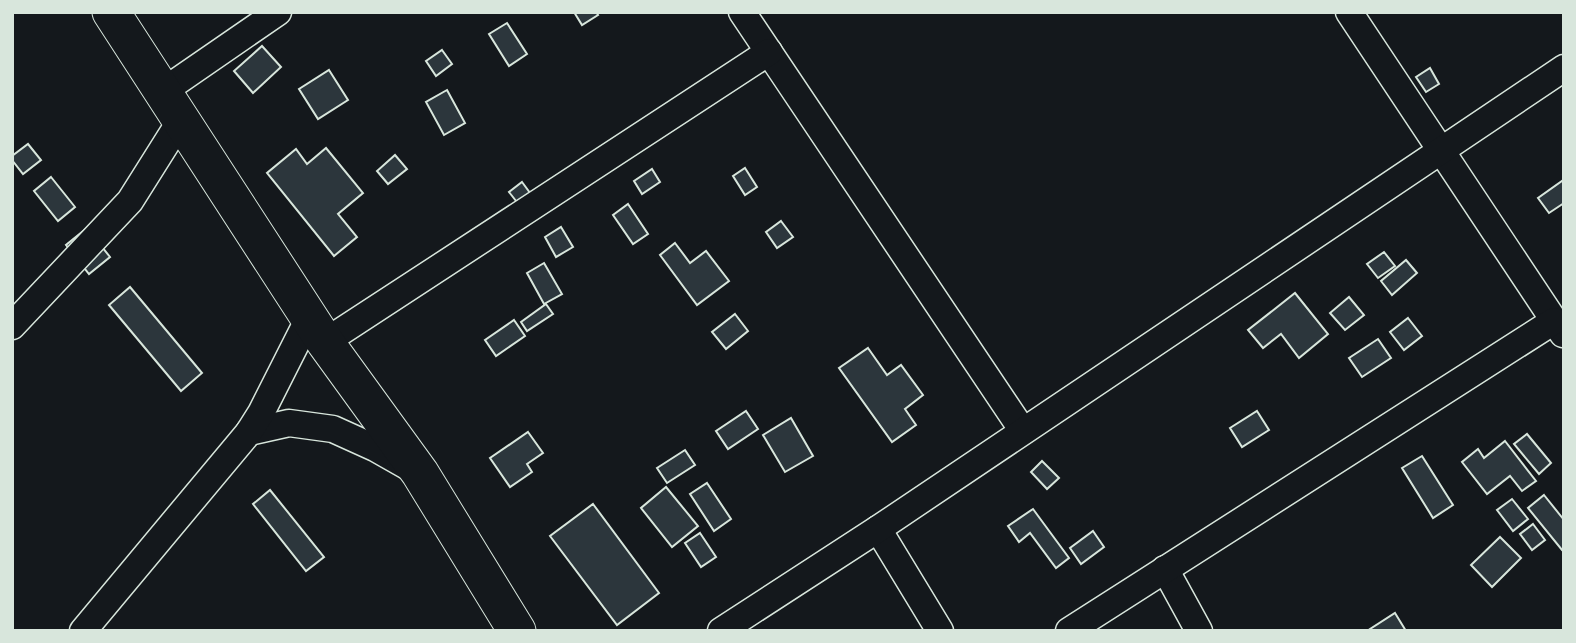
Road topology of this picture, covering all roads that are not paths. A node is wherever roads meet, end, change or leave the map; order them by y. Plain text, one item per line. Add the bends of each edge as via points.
1 (111, 12) edge
2 (278, 12) edge
3 (742, 12) edge
4 (1349, 12) edge
5 (769, 52) junction
6 (1564, 68) edge
7 (172, 106) junction
8 (1441, 150) junction
9 (12, 326) edge
10 (1559, 328) edge
11 (317, 330) junction
12 (249, 432) junction
13 (1023, 432) junction
14 (420, 473) junction
15 (878, 529) junction
16 (1165, 569) junction
17 (83, 631) edge
18 (517, 631) edge
19 (721, 631) edge
20 (940, 631) edge
21 (1069, 631) edge
22 (1199, 631) edge

1 - 7 street
2 - 7 street
3 - 5 street
4 - 8 street
5 - 11 street
5 - 13 street
6 - 8 street
7 - 9 street via 130,201
7 - 11 street
8 - 10 street
8 - 13 street
10 - 16 street
11 - 12 street
11 - 14 street
12 - 14 street via 289,423 333,429
12 - 17 street
13 - 15 street
14 - 18 street
15 - 19 street
15 - 20 street
16 - 21 street
16 - 22 street

